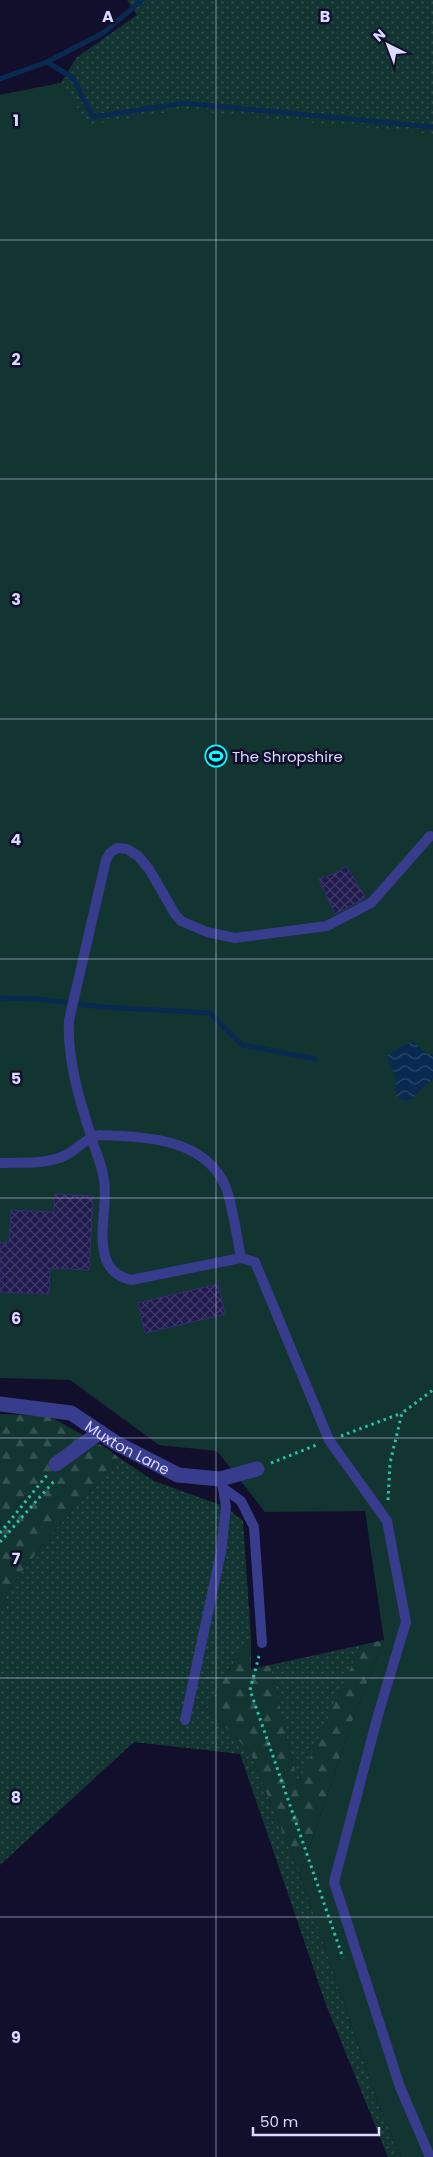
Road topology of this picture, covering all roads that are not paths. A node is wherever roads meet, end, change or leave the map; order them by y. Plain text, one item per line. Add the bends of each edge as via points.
1 (430, 836) dead end
2 (91, 1137) junction
3 (0, 1164) edge
4 (241, 1258) junction
5 (0, 1404) edge
6 (100, 1432) junction
7 (257, 1469) dead end
8 (56, 1471) road end
9 (222, 1483) junction
10 (262, 1643) road end
11 (185, 1720) dead end
12 (430, 2157) edge

1 - 2 lane via 371,902 327,926 235,938 207,932 181,921 149,868 138,856 127,849 117,848 110,853 69,1020 68,1038 73,1066
2 - 3 lane via 66,1155 52,1160
2 - 4 lane via 154,1138 189,1149 207,1161 225,1185
2 - 4 lane via 104,1181 102,1238 105,1256 111,1270 119,1277 131,1280
4 - 12 lane via 254,1262 329,1440 387,1521 406,1622 334,1882 400,2087
5 - 6 street, Muxton Lane via 71,1413
6 - 8 street
6 - 9 street, Muxton Lane via 178,1475
7 - 9 street, Muxton Lane
9 - 10 lane via 241,1501 254,1526
9 - 11 lane via 226,1507 221,1552

